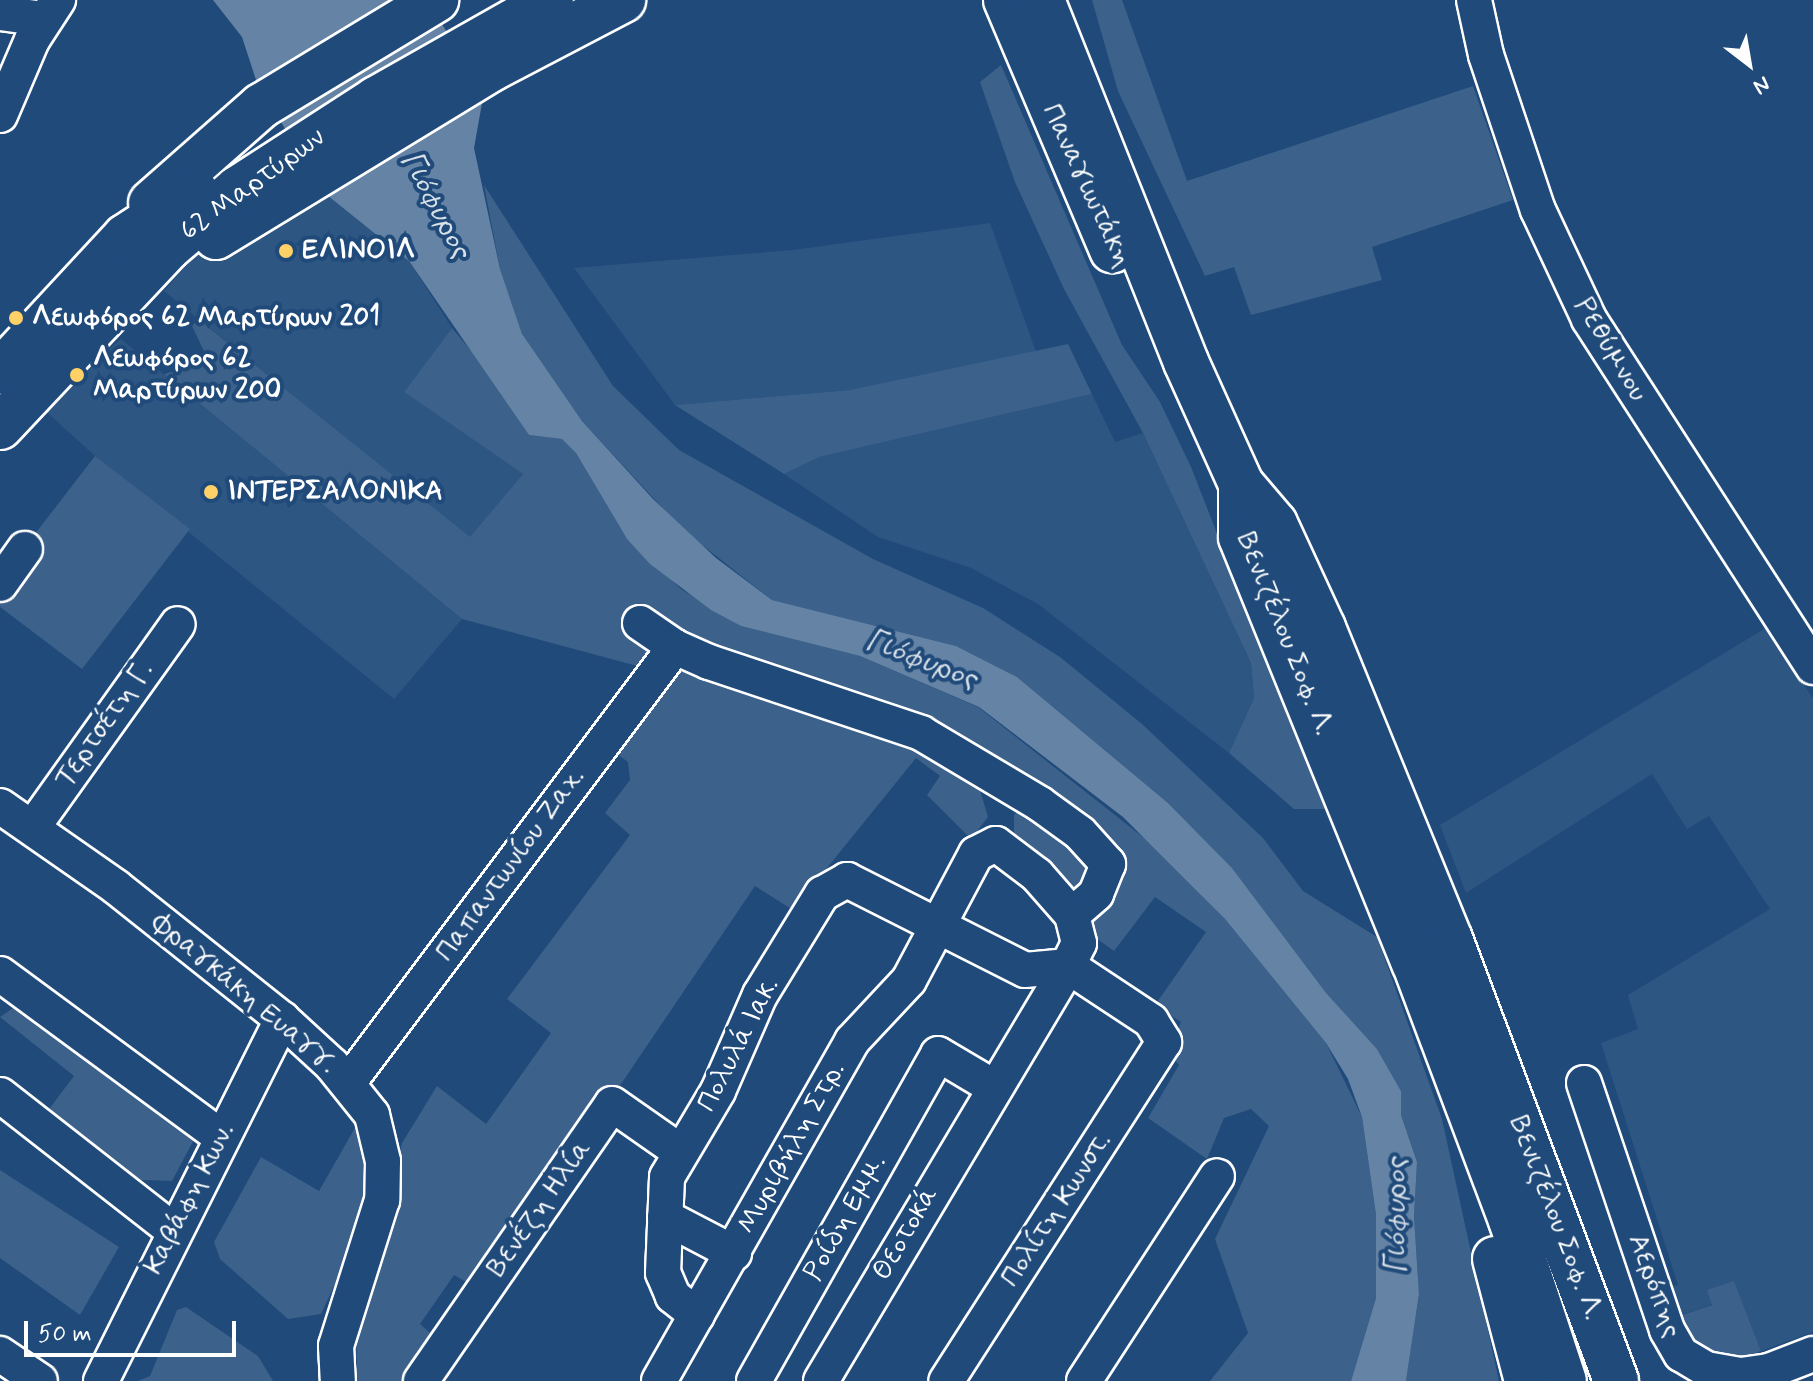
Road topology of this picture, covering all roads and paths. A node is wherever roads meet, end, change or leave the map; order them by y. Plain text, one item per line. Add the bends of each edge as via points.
1 (494, 0) edge
2 (551, 0) edge
3 (623, 0) edge
4 (986, 0) edge
5 (1006, 0) edge
6 (1042, 0) edge
7 (1070, 0) edge
8 (1474, 0) edge
9 (51, 10) edge
10 (0, 13) edge
11 (451, 31) edge
12 (1048, 108) junction
13 (0, 115) edge
14 (282, 143) junction
15 (1117, 191) junction
16 (136, 255) junction
17 (1186, 362) junction
18 (0, 372) edge
19 (0, 427) edge
20 (1241, 484) junction
21 (25, 549) dead end
22 (0, 584) edge
23 (640, 623) dead end
24 (178, 624) dead end
25 (675, 647) junction
26 (1813, 667) edge
27 (0, 806) edge
28 (33, 827) junction
29 (1072, 915) junction
30 (938, 924) junction
31 (1068, 966) junction
32 (0, 974) edge
33 (282, 1019) junction
34 (348, 1083) junction
35 (1584, 1083) dead end
36 (992, 1086) junction
37 (0, 1095) edge
38 (1476, 1131) junction
39 (221, 1137) junction
40 (679, 1151) junction
41 (1217, 1176) dead end
42 (665, 1217) junction
43 (173, 1230) junction
44 (734, 1253) junction
45 (1590, 1305) junction
46 (697, 1315) junction
47 (0, 1354) edge
48 (1813, 1354) edge
49 (40, 1381) edge
50 (101, 1381) edge
51 (338, 1381) edge
52 (421, 1381) edge
53 (659, 1381) edge
54 (754, 1381) edge
55 (821, 1381) edge
56 (946, 1381) edge
57 (1084, 1381) edge
58 (1527, 1381) edge
59 (1564, 1381) edge
60 (1616, 1381) edge
61 (1638, 1381) edge

1 - 11 main road, 62 Μαρτύρων
2 - 11 main road, 62 Μαρτύρων
3 - 11 main road, 62 Μαρτύρων
4 - 12 main road
5 - 12 main road, Παναγιωτάκη
6 - 15 main road, Παναγιωτάκη
7 - 15 main road via 1099,93
8 - 26 street, Ρεθύμνου via 1486,55 1533,197 1589,319
9 - 10 street
9 - 13 street
11 - 14 main road, 62 Μαρτύρων
11 - 14 main road
12 - 17 main road, Παναγιωτάκη via 1113,251
14 - 16 main road, 62 Μαρτύρων via 190,227
14 - 16 main road, 62 Μαρτύρων via 200,247
15 - 17 main road, Παναγιωτάκη
16 - 18 main road, 62 Μαρτύρων
16 - 19 main road, 62 Μαρτύρων via 73,343
17 - 20 main road, Παναγιωτάκη
20 - 38 main road, Βενιζέλου Σοφ. Λ. via 1241,537 1357,816
20 - 45 main road, Βενιζέλου Σοφ. Λ. via 1275,524 1323,628
21 - 22 street
23 - 25 street
24 - 28 street, Τερτσέτη Γ.
25 - 29 street via 921,733 1040,804 1080,833 1108,864 1096,894
25 - 34 street, Παπαντωνίου Ζαχ.
27 - 28 street, Φραγκάκη Ευαγγ.
28 - 33 street, Φραγκάκη Ευαγγ.
29 - 30 street, Μυριβήλη Στρ. via 1020,860 991,844 976,854
29 - 31 street via 1079,943
30 - 31 street via 1025,970
30 - 40 street, Πολυλά Ιακ. via 847,880 822,894 760,995 718,1091
30 - 44 street, Μυριβήλη Στρ. via 909,980 852,1041
31 - 36 street, Θεοτοκά
31 - 56 street, Πολίτη Κωνστ. via 1151,1021 1164,1037 1150,1069
32 - 39 street
33 - 34 street, Φραγκάκη Ευαγγ.
33 - 39 street, Καβάφη Κων.
34 - 51 street, Φραγκάκη Ευαγγ. via 378,1128 384,1178 378,1221 336,1346
35 - 48 street, Αερόπης via 1667,1330 1681,1354 1706,1369 1741,1375
36 - 54 street, Ροίδη Εμμ. via 938,1054
36 - 55 street, Θεοτοκά
37 - 43 street
38 - 58 main road via 1495,1259
38 - 59 main road, Βενιζέλου Σοφ. Λ.
39 - 43 street, Καβάφη Κων.
40 - 42 street, Πολυλά Ιακ. via 667,1177
40 - 52 street, Βενέζη Ηλία via 612,1104
41 - 57 street
42 - 44 street
42 - 46 street, Πολυλά Ιακ. via 662,1257 667,1288
43 - 50 street, Καβάφη Κων.
44 - 46 street, Μυριβήλη Στρ.
45 - 60 main road, Βενιζέλου Σοφ. Λ.
45 - 61 main road
46 - 53 street, Μυριβήλη Στρ.
47 - 49 street

